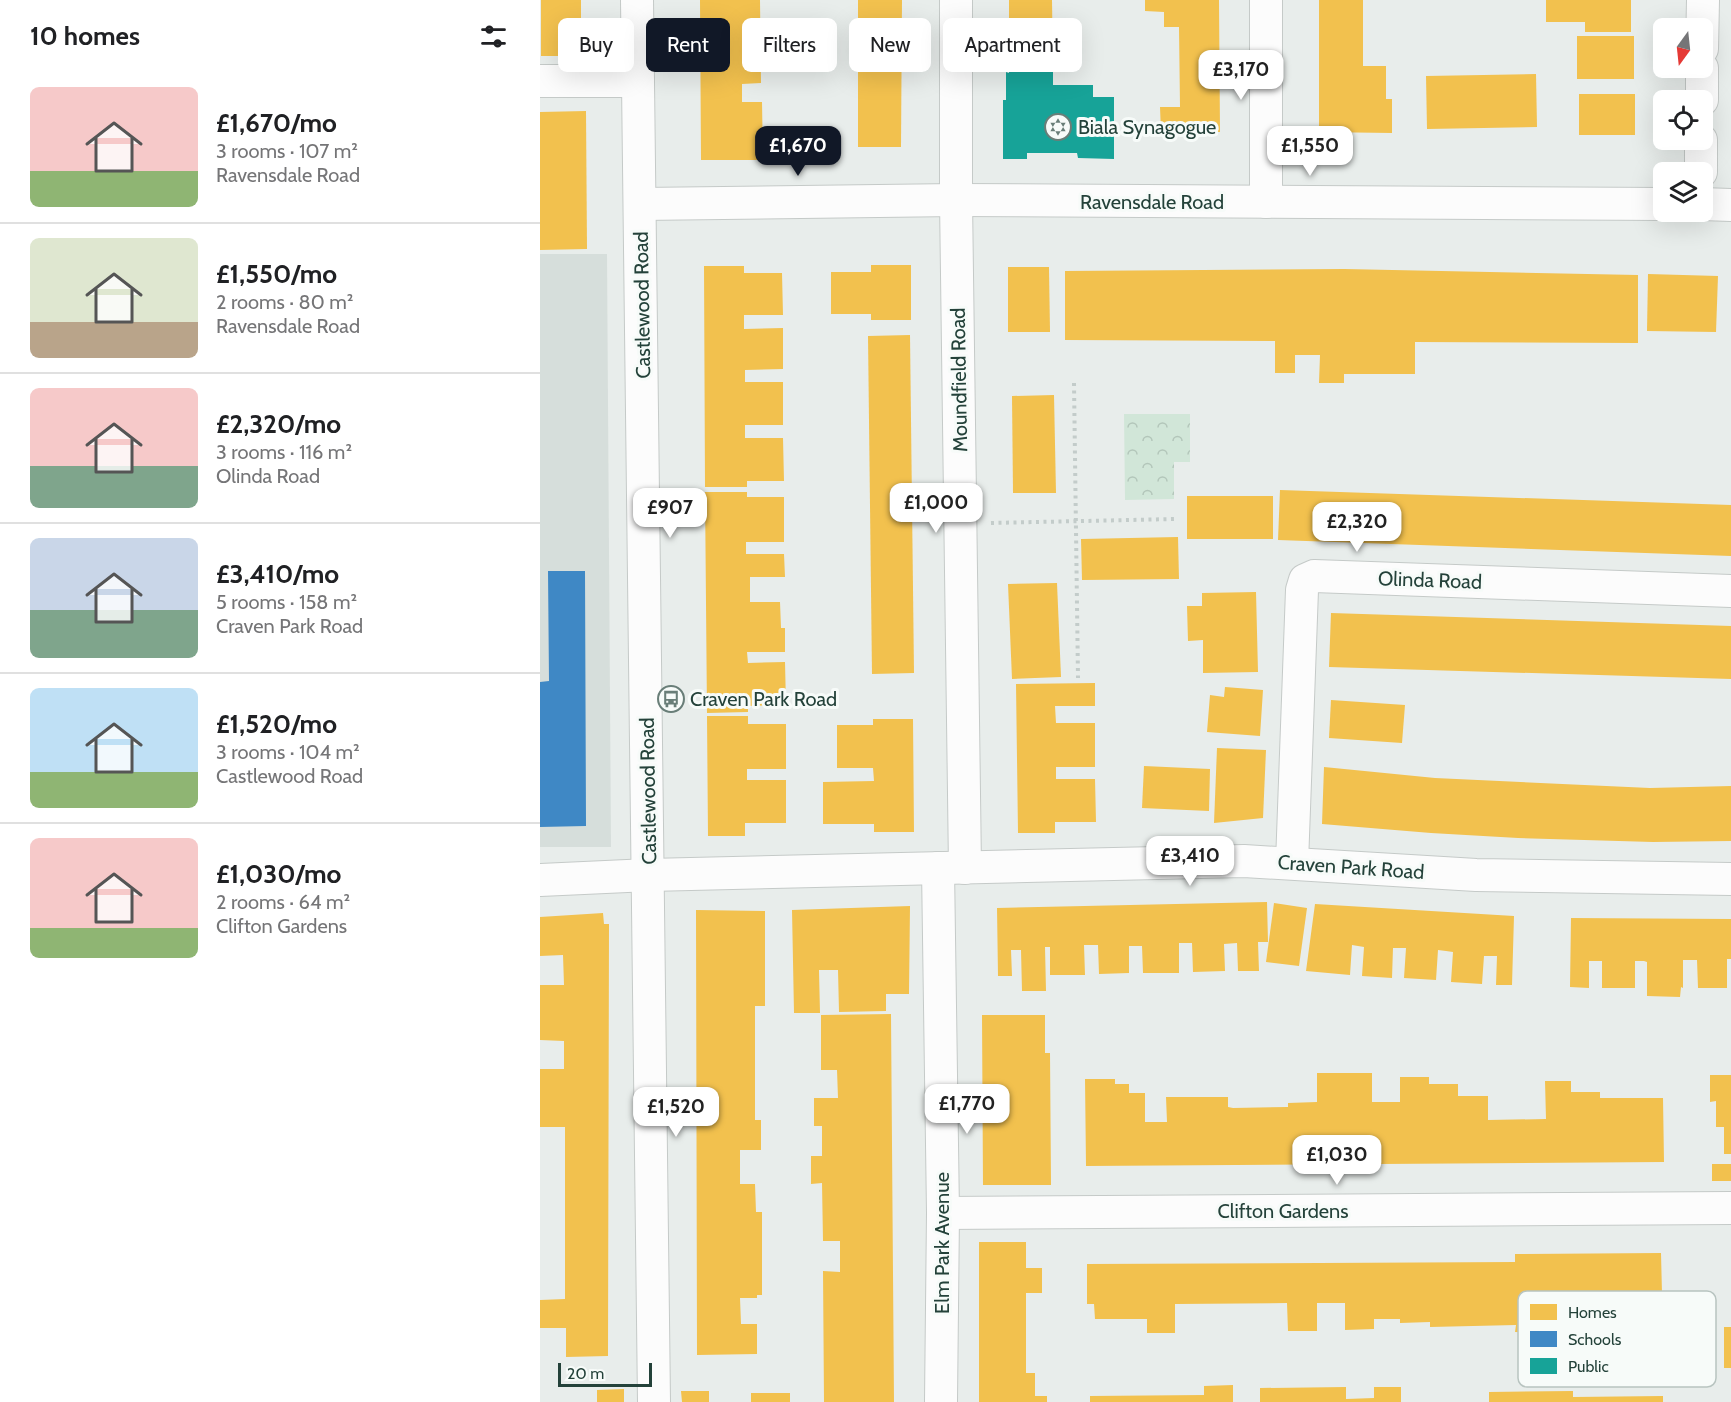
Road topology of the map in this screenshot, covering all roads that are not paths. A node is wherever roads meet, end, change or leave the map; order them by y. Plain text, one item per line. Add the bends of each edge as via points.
1 (637, 0) edge
2 (956, 0) edge
3 (1266, 0) edge
4 (1703, 0) edge
5 (1703, 18) edge
6 (540, 81) edge
7 (638, 81) junction
8 (956, 200) junction
9 (1266, 202) junction
10 (641, 204) junction
11 (1653, 204) edge
12 (1713, 204) edge
13 (1731, 205) edge
14 (1731, 591) edge
15 (1292, 863) junction
16 (951, 868) junction
17 (649, 875) junction
18 (1731, 879) edge
19 (540, 880) edge
20 (1731, 1208) edge
21 (943, 1213) junction
22 (654, 1402) edge
23 (941, 1402) edge

1 - 7 street, Castlewood Road
2 - 8 street, Moundfield Road
3 - 9 street
4 - 5 street
6 - 7 street
7 - 10 street, Castlewood Road
8 - 9 street, Ravensdale Road
8 - 10 street, Ravensdale Road
8 - 16 street, Moundfield Road via 960,524
9 - 11 street, Ravensdale Road
10 - 17 street, Castlewood Road
12 - 13 street
14 - 15 street, Olinda Road via 1314,576 1305,580
15 - 16 street, Craven Park Road
15 - 18 street, Craven Park Road via 1476,875
16 - 17 street, Craven Park Road
16 - 21 street, Elm Park Avenue
17 - 19 street, Craven Park Road
17 - 22 street, Castlewood Road
20 - 21 street, Clifton Gardens
21 - 23 street, Elm Park Avenue

